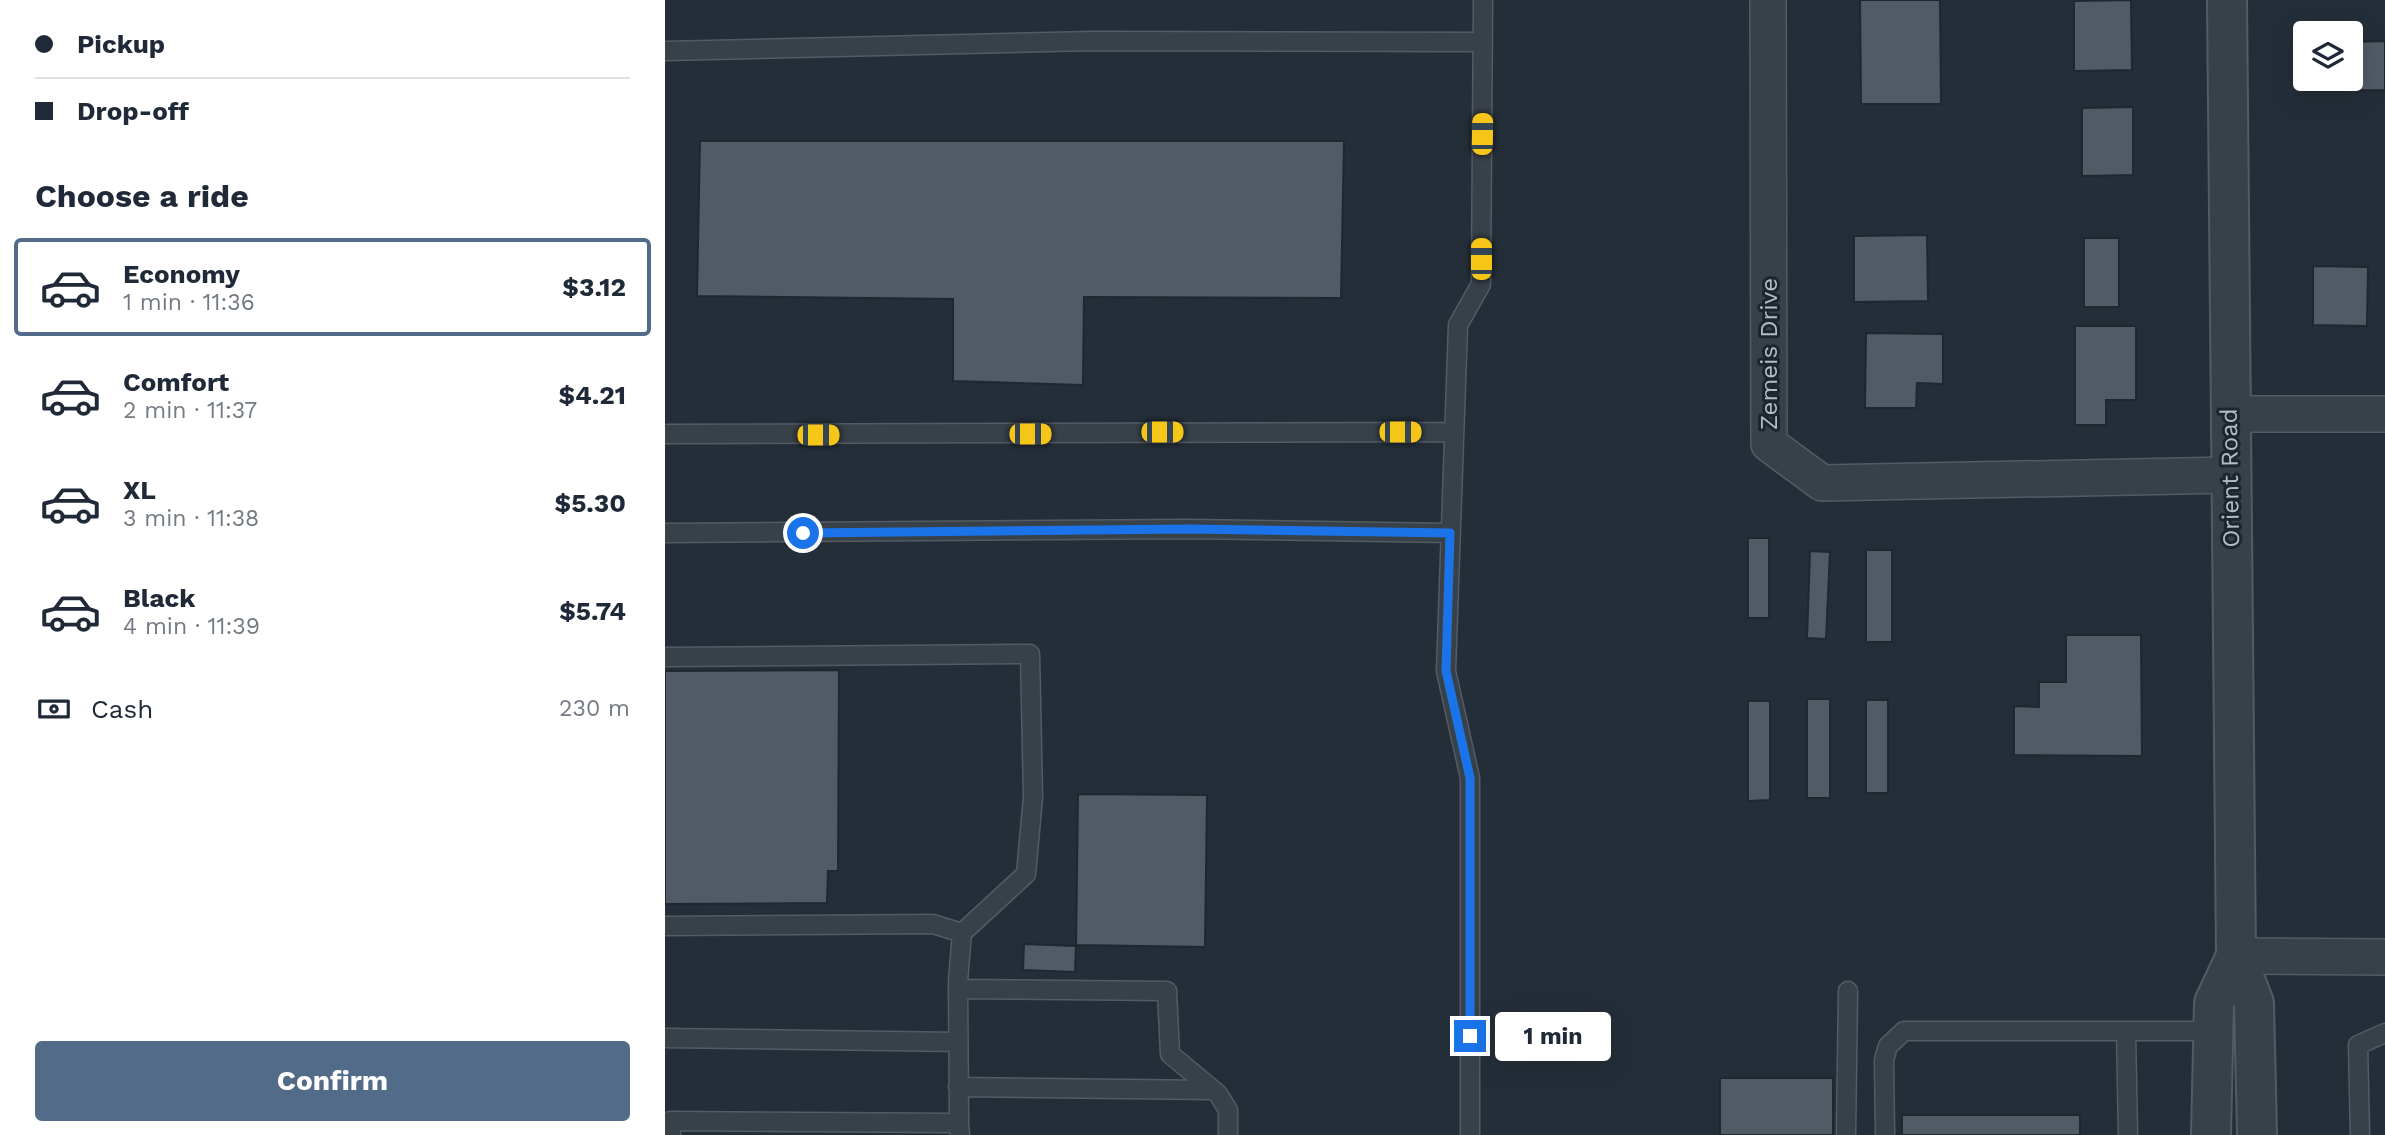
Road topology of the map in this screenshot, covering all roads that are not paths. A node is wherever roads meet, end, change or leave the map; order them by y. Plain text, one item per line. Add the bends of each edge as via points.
1 (1483, 0) edge
2 (1768, 0) edge
3 (2227, 0) edge
4 (1483, 42) junction
5 (665, 51) edge
6 (2230, 414) junction
7 (2385, 414) edge
8 (1452, 432) junction
9 (665, 435) edge
10 (2230, 475) junction
11 (665, 533) edge
12 (1450, 533) junction
13 (665, 657) edge
14 (665, 926) edge
15 (962, 933) junction
16 (2237, 956) junction
17 (2385, 957) edge
18 (958, 989) junction
19 (1848, 991) dead end
20 (2126, 1031) junction
21 (2214, 1031) junction
22 (2385, 1033) edge
23 (665, 1038) edge
24 (958, 1042) junction
25 (958, 1087) junction
26 (1213, 1090) junction
27 (959, 1129) edge
28 (671, 1135) edge
29 (1228, 1135) edge
30 (1470, 1135) edge
31 (1846, 1135) edge
32 (1885, 1135) edge
33 (2128, 1135) edge
34 (2211, 1135) edge
35 (2257, 1135) edge
36 (2360, 1135) edge

1 - 4 lane
2 - 10 street, Zemeis Drive via 1769,444 1822,483
3 - 6 street, Orient Road
4 - 5 lane via 1095,41
4 - 8 lane via 1481,284 1458,325
6 - 7 street
6 - 10 street, Orient Road
8 - 9 lane
8 - 12 lane
10 - 16 street, Orient Road
11 - 12 lane via 1189,529
12 - 30 lane via 1446,671 1470,778
13 - 15 lane via 1030,654 1034,797 1026,874
14 - 15 lane via 933,924
15 - 18 lane
16 - 17 street
16 - 21 street, Orient Road via 2214,1003
16 - 35 street, Orient Road via 2254,1003
18 - 24 lane
18 - 26 lane via 1167,991 1170,1054
19 - 31 lane
20 - 21 lane
20 - 32 lane via 1904,1031 1888,1046 1884,1060
20 - 33 lane
21 - 34 street, Orient Road
22 - 36 lane via 2358,1045
23 - 24 lane
24 - 25 lane
25 - 26 lane
25 - 27 lane
26 - 29 lane via 1228,1110
27 - 28 lane via 670,1121

